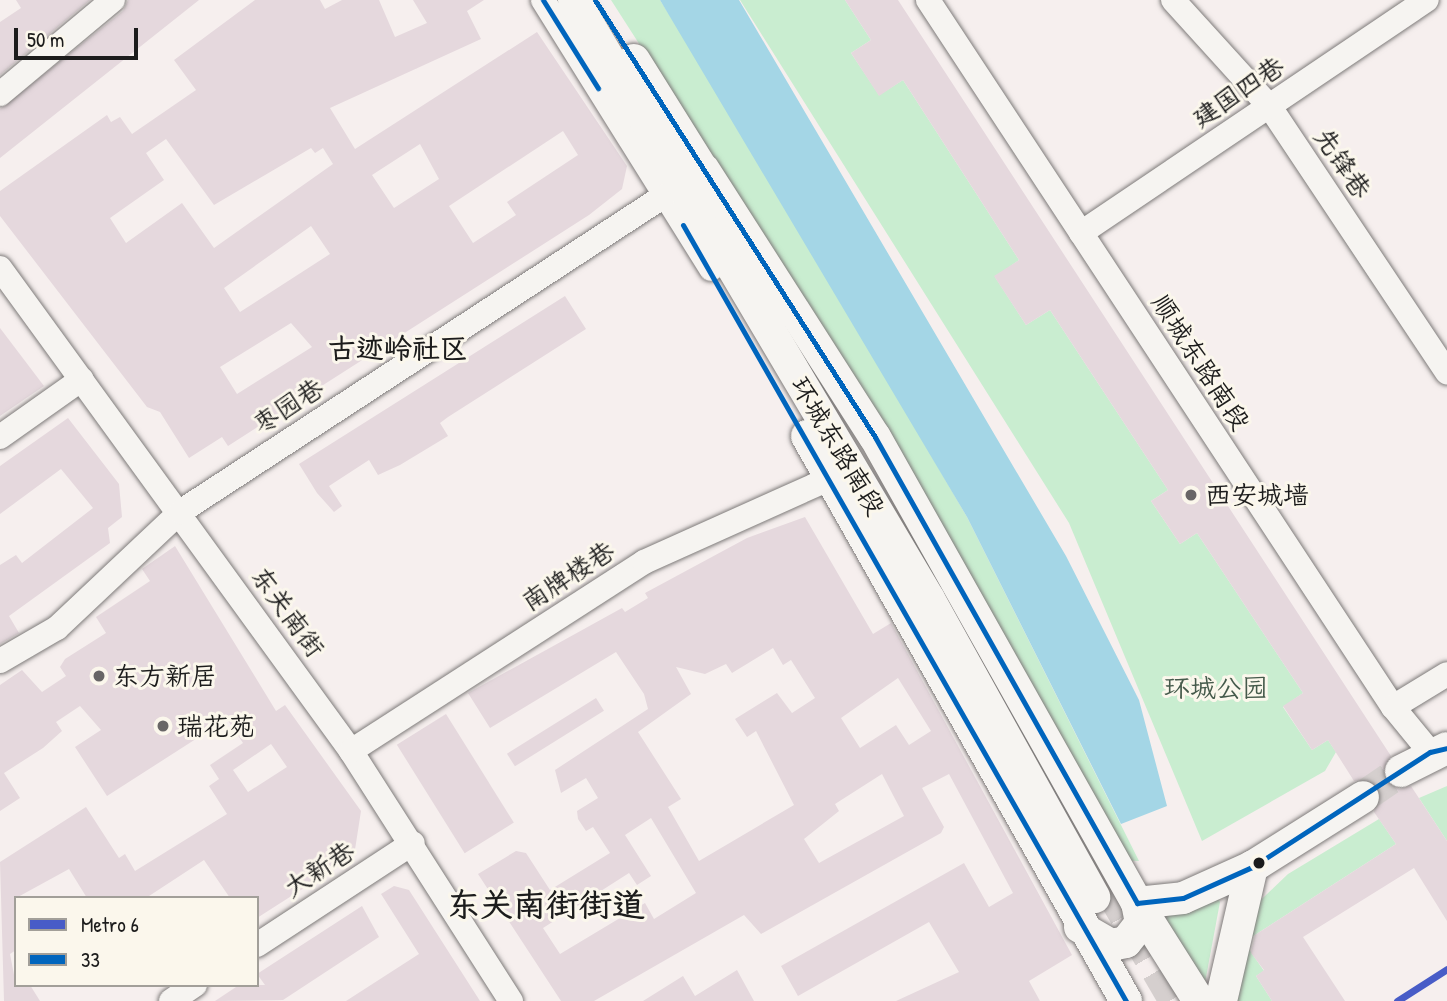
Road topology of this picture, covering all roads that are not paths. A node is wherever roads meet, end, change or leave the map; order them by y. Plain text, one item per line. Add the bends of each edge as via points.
1 (113, 0) edge
2 (543, 0) edge
3 (574, 0) edge
4 (595, 0) edge
5 (928, 0) edge
6 (1173, 0) edge
7 (1427, 0) edge
8 (0, 94) edge
9 (1270, 107) junction
10 (684, 184) junction
11 (1081, 233) junction
12 (0, 268) edge
13 (1438, 339) edge
14 (1447, 372) edge
15 (82, 379) junction
16 (0, 437) edge
17 (831, 478) junction
18 (180, 512) junction
19 (0, 661) edge
20 (1447, 674) edge
21 (1393, 707) junction
22 (1439, 750) edge
23 (351, 751) junction
24 (1401, 771) tunnel mouth
25 (1363, 797) tunnel mouth
26 (413, 843) junction
27 (1252, 867) junction
28 (1102, 893) tunnel mouth
29 (1137, 903) junction
30 (1079, 926) junction
31 (259, 944) edge
32 (192, 987) edge
33 (171, 1001) edge
34 (511, 1001) edge
35 (1126, 1001) edge
36 (1199, 1001) edge
37 (1221, 1001) edge

1 - 8 street
2 - 10 street
3 - 10 main road, 环城东路南段
4 - 10 main road, 环城东路南段
5 - 11 street, 顺城东路南段
6 - 9 street, 先锋巷
7 - 9 street, 建国四巷
9 - 11 street, 建国四巷
9 - 13 street, 先锋巷
10 - 17 main road via 711,269
10 - 18 street, 枣园巷
10 - 28 main road, 环城东路南段
10 - 29 main road via 875,437
11 - 21 street, 顺城东路南段
12 - 15 street, 东关南街
13 - 14 street, 先锋巷
15 - 16 street
15 - 18 street, 东关南街
17 - 23 street, 南牌楼巷 via 644,562
17 - 30 main road
18 - 19 street, 枣园巷 via 57,628
18 - 23 street, 东关南街
20 - 21 street
21 - 22 street, 顺城东路南段
22 - 24 main road
23 - 26 street, 东关南街
25 - 27 main road
26 - 31 street, 大新巷
26 - 34 street, 东关南街
27 - 29 main road via 1196,891
27 - 37 main road via 1224,963
29 - 30 main road via 1141,923 1126,942 1111,945
29 - 36 main road
30 - 35 main road
32 - 33 street

